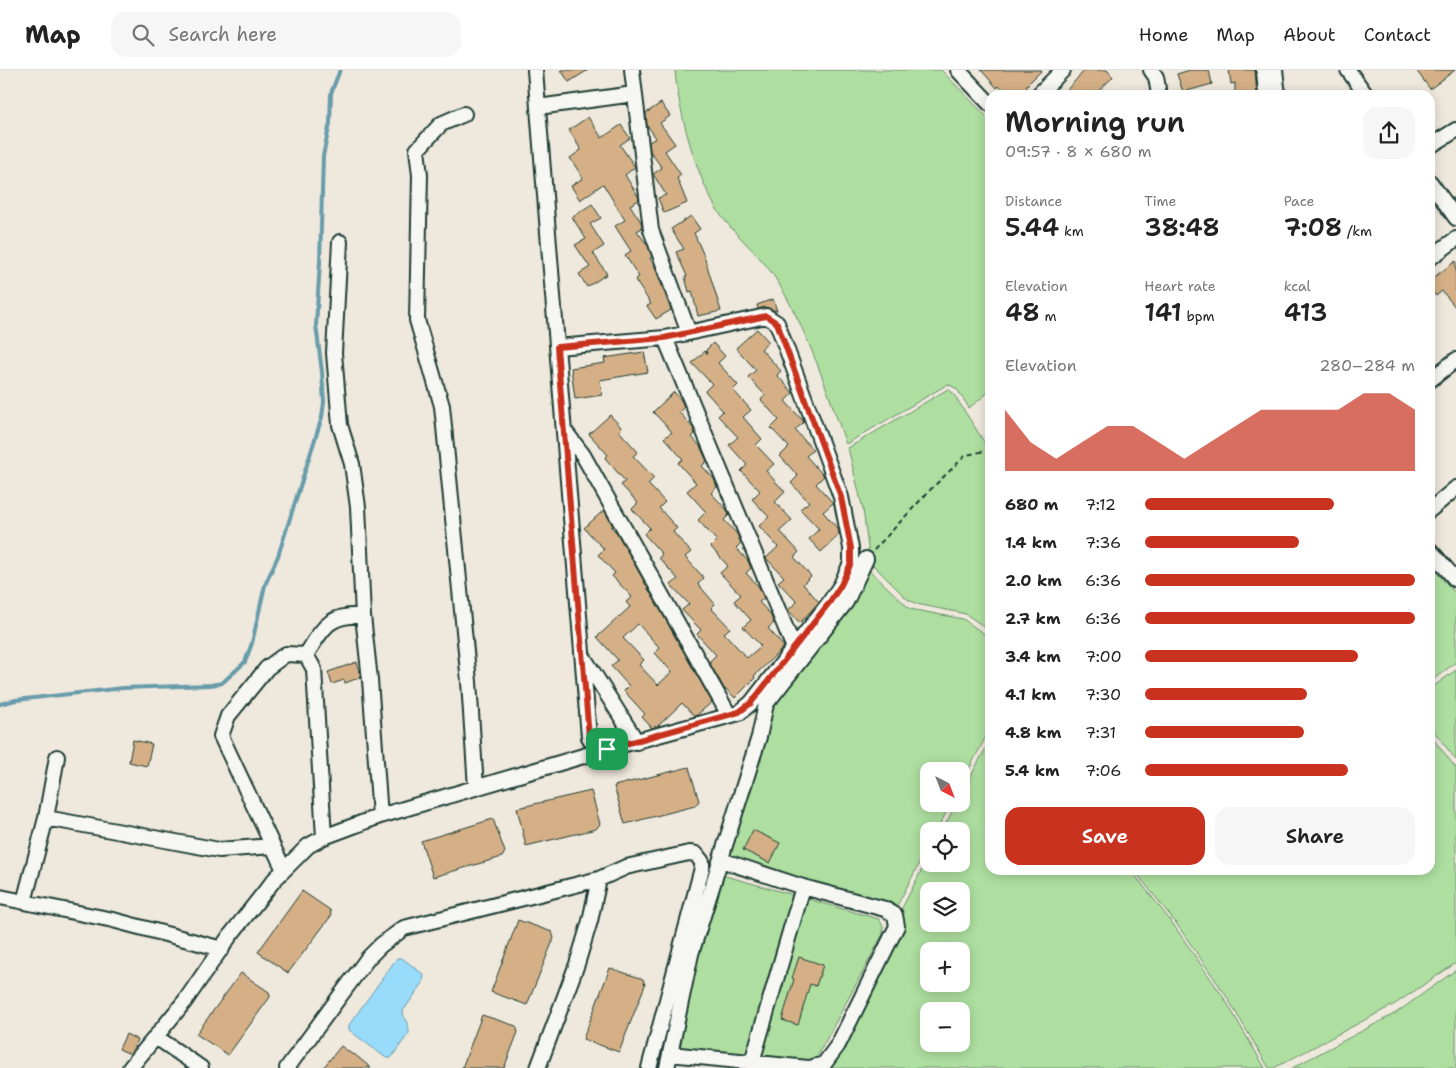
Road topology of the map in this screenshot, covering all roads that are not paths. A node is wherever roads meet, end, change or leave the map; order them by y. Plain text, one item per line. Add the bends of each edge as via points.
1 (535, 70) edge
2 (632, 70) edge
3 (958, 70) edge
4 (1063, 70) edge
5 (1151, 70) edge
6 (1264, 70) edge
7 (1275, 70) edge
8 (1348, 70) edge
9 (1043, 90) edge
10 (1158, 90) edge
11 (1266, 90) edge
12 (1277, 90) edge
13 (1362, 90) edge
14 (634, 94) junction
15 (985, 99) edge
16 (538, 106) junction
17 (464, 114) dead end
18 (1456, 130) edge
19 (1435, 143) edge
20 (1435, 189) edge
21 (1456, 218) edge
22 (1456, 239) edge
23 (340, 242) dead end
24 (1435, 254) edge
25 (689, 333) junction
26 (664, 338) junction
27 (557, 347) junction
28 (1456, 360) edge
29 (1435, 376) edge
30 (564, 430) junction
31 (1456, 488) edge
32 (1435, 506) edge
33 (1435, 556) edge
34 (866, 559) road end
35 (1456, 580) edge
36 (363, 616) junction
37 (794, 648) junction
38 (306, 655) junction
39 (582, 656) junction
40 (729, 714) junction
41 (637, 742) junction
42 (607, 749) junction
43 (57, 757) dead end
44 (476, 788) junction
45 (380, 816) junction
46 (46, 818) junction
47 (324, 837) junction
48 (273, 846) junction
49 (721, 860) junction
50 (284, 870) junction
51 (599, 879) junction
52 (804, 887) junction
53 (0, 897) edge
54 (24, 902) junction
55 (222, 949) junction
56 (156, 1037) junction
57 (670, 1054) junction
58 (752, 1062) junction
59 (130, 1068) edge
60 (201, 1068) edge
61 (287, 1068) edge
62 (538, 1068) edge
63 (649, 1068) edge
64 (667, 1068) edge
65 (809, 1068) edge

1 - 16 street
2 - 14 street
3 - 15 street
4 - 9 street
5 - 10 street
6 - 11 street
7 - 12 street
8 - 13 street
14 - 16 street
14 - 25 street via 651,230
16 - 27 street
17 - 44 street via 441,124 418,150 417,320 442,406
18 - 19 street
20 - 21 street
22 - 24 street
23 - 36 street via 334,353 340,425 352,464 358,507
25 - 26 street
25 - 37 street via 766,316 777,323 841,497 851,563 837,591
26 - 27 street
26 - 37 street
27 - 30 street
28 - 29 street
30 - 39 street
30 - 40 street via 583,455
31 - 32 street
33 - 35 street
34 - 49 street via 846,602 766,704 760,737
36 - 38 street via 346,615 327,624
36 - 45 street
37 - 40 street via 751,703 739,712
38 - 47 street via 314,669
38 - 48 street via 286,654 267,668 228,716 222,736
39 - 41 street
39 - 42 street via 589,737 595,746
40 - 41 street
41 - 42 street
42 - 44 street
43 - 46 street
44 - 45 street
45 - 47 street
46 - 48 street via 219,850
46 - 54 street
47 - 50 street via 308,846
48 - 50 street
49 - 52 street
49 - 57 street via 691,954
50 - 55 street
51 - 61 street via 404,928 368,958
51 - 62 street via 577,964
51 - 63 street via 626,867 689,853 696,854 702,862
52 - 58 street
52 - 65 street via 885,909 895,915 898,926 838,1045 824,1064
53 - 54 street
54 - 55 street via 113,920
55 - 56 street
56 - 59 street
56 - 60 street
57 - 58 street
57 - 64 street
58 - 65 street

